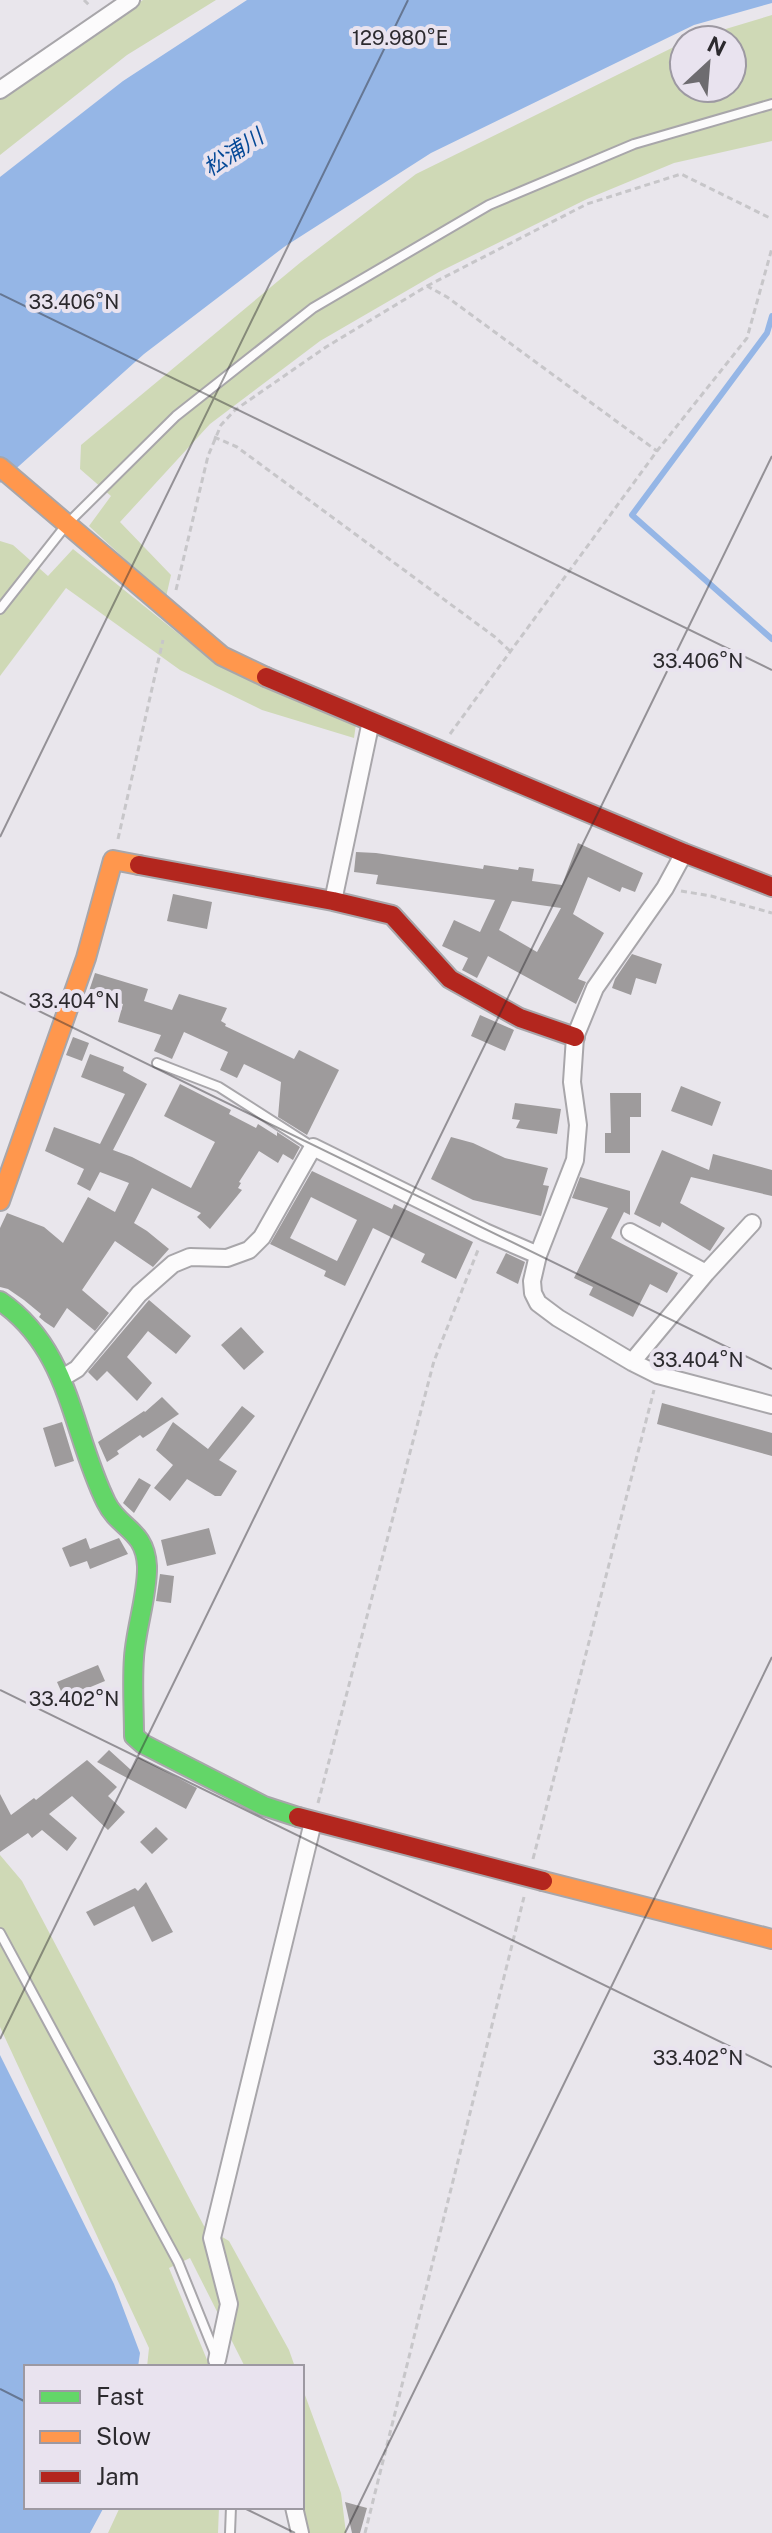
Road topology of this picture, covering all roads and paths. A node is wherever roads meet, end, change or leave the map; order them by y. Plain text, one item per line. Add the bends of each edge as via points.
1 (131, 0) edge
2 (0, 90) edge
3 (772, 104) edge
4 (772, 219) edge
5 (772, 248) edge
6 (427, 286) junction
7 (214, 437) junction
8 (657, 451) junction
9 (0, 467) edge
10 (61, 519) junction
11 (176, 592) dead end
12 (0, 609) edge
13 (163, 640) dead end
14 (511, 652) junction
15 (371, 721) junction
16 (439, 750) junction
17 (684, 853) junction
18 (113, 860) junction
19 (772, 887) edge
20 (665, 888) junction
21 (333, 901) junction
22 (772, 913) edge
23 (575, 1037) junction
24 (157, 1063) dead end
25 (313, 1147) junction
26 (0, 1201) edge
27 (752, 1223) dead end
28 (485, 1232) junction
29 (630, 1232) dead end
30 (538, 1255) junction
31 (706, 1273) junction
32 (0, 1301) edge
33 (632, 1362) junction
34 (658, 1375) junction
35 (62, 1378) junction
36 (772, 1405) edge
37 (313, 1822) junction
38 (529, 1877) junction
39 (0, 1933) edge
40 (772, 1939) edge
41 (218, 2363) edge
42 (231, 2509) edge
43 (294, 2509) edge
44 (230, 2533) edge
45 (300, 2533) edge
46 (365, 2533) edge

1 - 2 street
3 - 10 lane via 634,144 489,205 313,308 176,416
4 - 6 path via 681,174 587,204
5 - 8 path via 747,338
6 - 7 path via 235,410
6 - 8 path
7 - 11 path
7 - 14 path via 237,447
8 - 14 path
9 - 10 street
10 - 12 lane
10 - 15 street via 222,656
13 - 18 path
14 - 16 path
15 - 16 street
15 - 21 street
16 - 17 street
17 - 19 street
17 - 20 street
18 - 21 street
18 - 26 street via 86,958
20 - 22 path
20 - 23 street via 595,988
21 - 23 street via 392,915 450,979 520,1018
23 - 30 street via 575,1160
24 - 25 lane via 219,1087
25 - 28 street
25 - 35 street via 262,1237 249,1250 173,1264 139,1294 77,1369
27 - 31 street
28 - 30 street
28 - 37 path via 434,1361
29 - 31 street
30 - 33 street via 532,1281 538,1303
31 - 33 street
32 - 35 street via 39,1337
33 - 34 street
34 - 36 street
34 - 38 path
35 - 37 street via 108,1507 142,1541 147,1567 134,1656 134,1736 264,1806
37 - 38 street
37 - 41 street via 212,2238 229,2304
38 - 40 street
38 - 46 path
39 - 41 lane via 178,2262
42 - 44 lane
43 - 45 street

